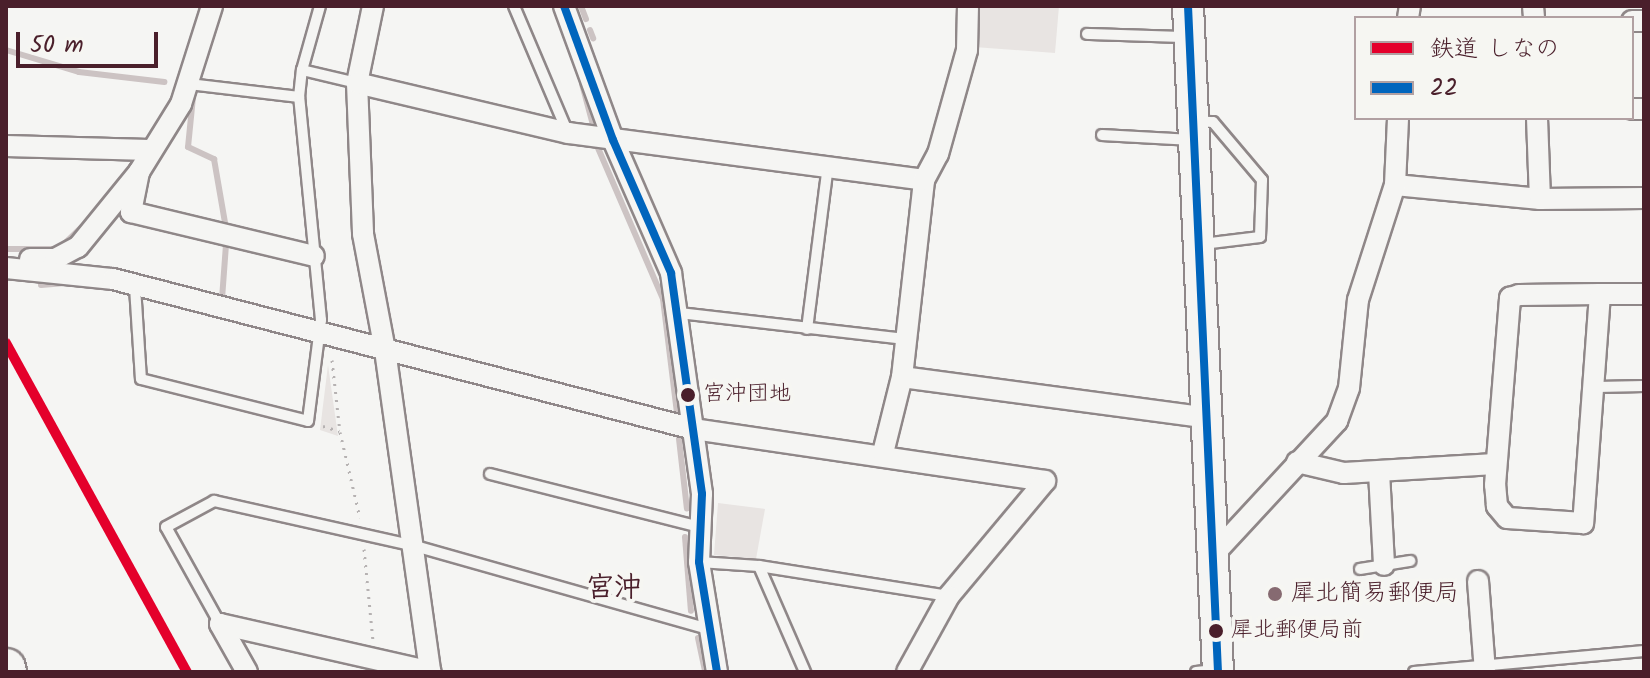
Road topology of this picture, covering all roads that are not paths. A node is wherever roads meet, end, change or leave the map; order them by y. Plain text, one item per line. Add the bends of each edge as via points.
1 (212, 6) edge
2 (320, 6) edge
3 (373, 6) edge
4 (514, 6) edge
5 (564, 6) edge
6 (968, 6) edge
7 (1188, 6) edge
8 (1087, 34) dead end
9 (1190, 37) junction
10 (302, 70) junction
11 (357, 83) junction
12 (189, 84) junction
13 (299, 97) junction
14 (1398, 120) edge
15 (1537, 120) edge
16 (1194, 130) junction
17 (568, 133) junction
18 (1102, 135) dead end
19 (613, 140) junction
20 (6, 146) edge
21 (149, 150) junction
22 (828, 166) junction
23 (139, 172) junction
24 (924, 180) junction
25 (1395, 185) junction
26 (1644, 198) edge
27 (1540, 199) junction
28 (1200, 245) junction
29 (314, 256) junction
30 (6, 259) edge
31 (6, 268) edge
32 (135, 287) junction
33 (1600, 294) junction
34 (1644, 294) edge
35 (680, 313) junction
36 (807, 329) junction
37 (324, 332) junction
38 (904, 339) junction
39 (385, 350) junction
40 (902, 377) junction
41 (1644, 386) edge
42 (1597, 387) junction
43 (1210, 418) junction
44 (694, 429) junction
45 (883, 453) junction
46 (1297, 462) junction
47 (1495, 464) junction
48 (1379, 472) junction
49 (490, 474) dead end
50 (699, 527) junction
51 (415, 546) junction
52 (1213, 555) junction
53 (1410, 561) dead end
54 (699, 562) junction
55 (1384, 565) junction
56 (759, 566) junction
57 (1360, 569) dead end
58 (1478, 581) dead end
59 (949, 596) junction
60 (220, 624) junction
61 (709, 629) junction
62 (1644, 651) edge
63 (1485, 670) edge
64 (1211, 671) edge
65 (247, 672) edge
66 (430, 672) edge
67 (717, 672) edge
68 (805, 672) edge
69 (907, 672) edge
70 (1414, 672) edge

1 - 12 street
2 - 10 lane
3 - 11 street
4 - 17 lane
5 - 19 street
6 - 24 street via 967,50 938,154
7 - 9 street
8 - 9 lane
9 - 16 street
10 - 11 lane
10 - 13 lane
11 - 17 street
11 - 39 street via 363,234
12 - 13 lane
12 - 21 street
13 - 29 lane
14 - 25 street
15 - 27 street
16 - 18 lane
16 - 28 street
16 - 28 lane via 1213,122 1262,180 1260,237
17 - 19 street
19 - 22 street
19 - 35 street via 661,245
20 - 21 street
21 - 23 street
22 - 24 street
22 - 36 lane
23 - 29 street via 131,212
23 - 30 street via 78,247 55,259
24 - 38 street
25 - 27 street
25 - 46 street via 1358,300 1349,388 1337,421
26 - 27 street
28 - 43 street
29 - 37 lane
31 - 32 street via 113,279
32 - 37 street
32 - 37 lane via 141,379 308,421
33 - 34 street
33 - 42 street
33 - 47 street via 1510,298
35 - 36 lane
35 - 44 street
36 - 38 lane
37 - 39 street
38 - 40 street
39 - 44 street
39 - 51 street
40 - 43 street
40 - 45 street
41 - 42 lane
42 - 47 street via 1583,523 1507,518 1497,506
43 - 52 street
44 - 45 street
44 - 50 street via 702,494
45 - 59 street via 1045,481
46 - 48 street via 1344,473
46 - 52 street
47 - 48 street
48 - 55 street
49 - 50 lane
50 - 54 street
51 - 60 lane via 214,501 166,527
51 - 61 lane
51 - 66 street
52 - 64 street
53 - 55 lane
54 - 56 lane
54 - 61 street
55 - 57 lane
56 - 59 lane
56 - 68 lane
58 - 63 street
59 - 69 street
60 - 65 street
60 - 66 street
61 - 67 street
62 - 63 lane
63 - 70 lane

